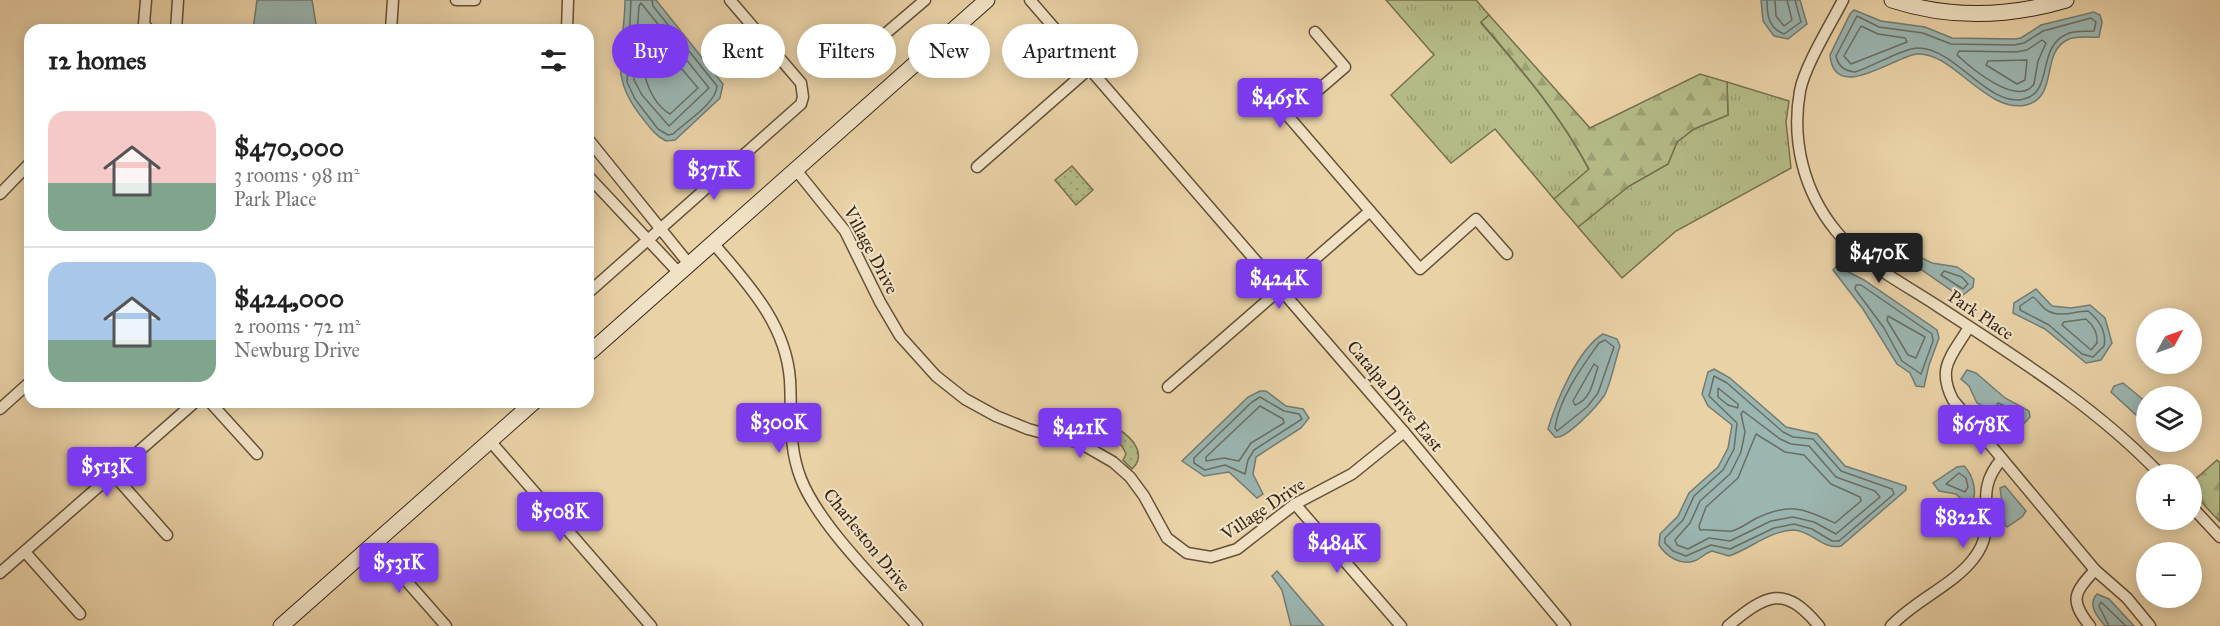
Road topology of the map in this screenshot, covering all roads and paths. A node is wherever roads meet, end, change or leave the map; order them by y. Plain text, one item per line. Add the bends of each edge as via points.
1 (146, 0) edge
2 (178, 0) edge
3 (393, 0) edge
4 (456, 0) edge
5 (475, 0) edge
6 (568, 0) edge
7 (730, 0) edge
8 (925, 0) edge
9 (987, 0) edge
10 (1030, 0) edge
11 (1843, 0) edge
12 (1892, 0) edge
13 (2066, 0) edge
14 (144, 24) edge
15 (176, 24) edge
16 (391, 24) edge
17 (567, 24) edge
18 (1051, 24) edge
19 (896, 25) edge
20 (1316, 32) dead end
21 (1078, 78) edge
22 (1099, 78) edge
23 (594, 147) edge
24 (977, 166) dead end
25 (24, 169) edge
26 (796, 170) junction
27 (594, 182) edge
28 (0, 194) edge
29 (1370, 211) junction
30 (659, 230) junction
31 (649, 239) junction
32 (713, 243) junction
33 (1507, 254) dead end
34 (684, 269) junction
35 (594, 288) edge
36 (1281, 289) junction
37 (1969, 327) junction
38 (594, 349) edge
39 (24, 387) edge
40 (1168, 387) dead end
41 (188, 408) edge
42 (216, 408) edge
43 (527, 408) edge
44 (0, 409) edge
45 (1404, 432) junction
46 (490, 441) junction
47 (258, 454) dead end
48 (2002, 459) junction
49 (2149, 464) edge
50 (113, 474) junction
51 (1295, 504) junction
52 (2202, 518) edge
53 (167, 535) dead end
54 (2220, 537) edge
55 (374, 544) junction
56 (25, 552) junction
57 (2095, 570) junction
58 (0, 573) edge
59 (80, 614) dead end
60 (280, 626) edge
61 (446, 626) edge
62 (651, 626) edge
63 (917, 626) edge
64 (1401, 626) edge
65 (1565, 626) edge
66 (1728, 626) edge
67 (1819, 626) edge
68 (1891, 626) edge
69 (2090, 626) edge
70 (2150, 626) edge

1 - 14 street
2 - 15 street
3 - 16 street
4 - 5 street
6 - 17 street
7 - 30 street via 789,67 803,89 801,104
8 - 19 street
9 - 26 main road
10 - 18 street, Catalpa Drive East
11 - 37 street, Park Place via 1800,88 1799,151 1813,196 1836,232 1858,252
12 - 13 main road via 1980,14 2028,10
20 - 29 street via 1345,67 1288,116
21 - 24 street
22 - 36 street, Catalpa Drive East
23 - 30 street
25 - 28 street
26 - 32 main road
26 - 51 street, Village Drive via 845,231 900,336 936,376 964,399 996,417 1080,443 1113,462 1137,486 1174,546 1199,556 1224,555 1245,544
27 - 31 street
29 - 33 street via 1420,268 1476,219
29 - 36 street
30 - 31 street
30 - 34 street
31 - 34 street
31 - 35 street
32 - 34 main road
32 - 63 street, Charleston Drive via 766,308 783,347 790,380 792,446 812,500
34 - 38 main road
36 - 40 street
36 - 45 street, Catalpa Drive East
37 - 48 street via 1948,362 1944,384
37 - 49 street, Park Place via 2084,404
39 - 44 street
41 - 50 street
42 - 47 street
43 - 46 main road
45 - 51 street, Village Drive via 1352,474
45 - 65 street, Catalpa Drive East
46 - 55 main road
46 - 62 street
48 - 57 street
48 - 68 street via 1987,481 1987,529 1974,558
50 - 53 street
50 - 56 street
51 - 64 street
52 - 54 street
55 - 60 main road
55 - 61 street
56 - 58 street
56 - 59 street
57 - 69 street via 2078,590 2076,600
57 - 70 street via 2127,598
66 - 67 street via 1755,605 1781,598 1798,603

